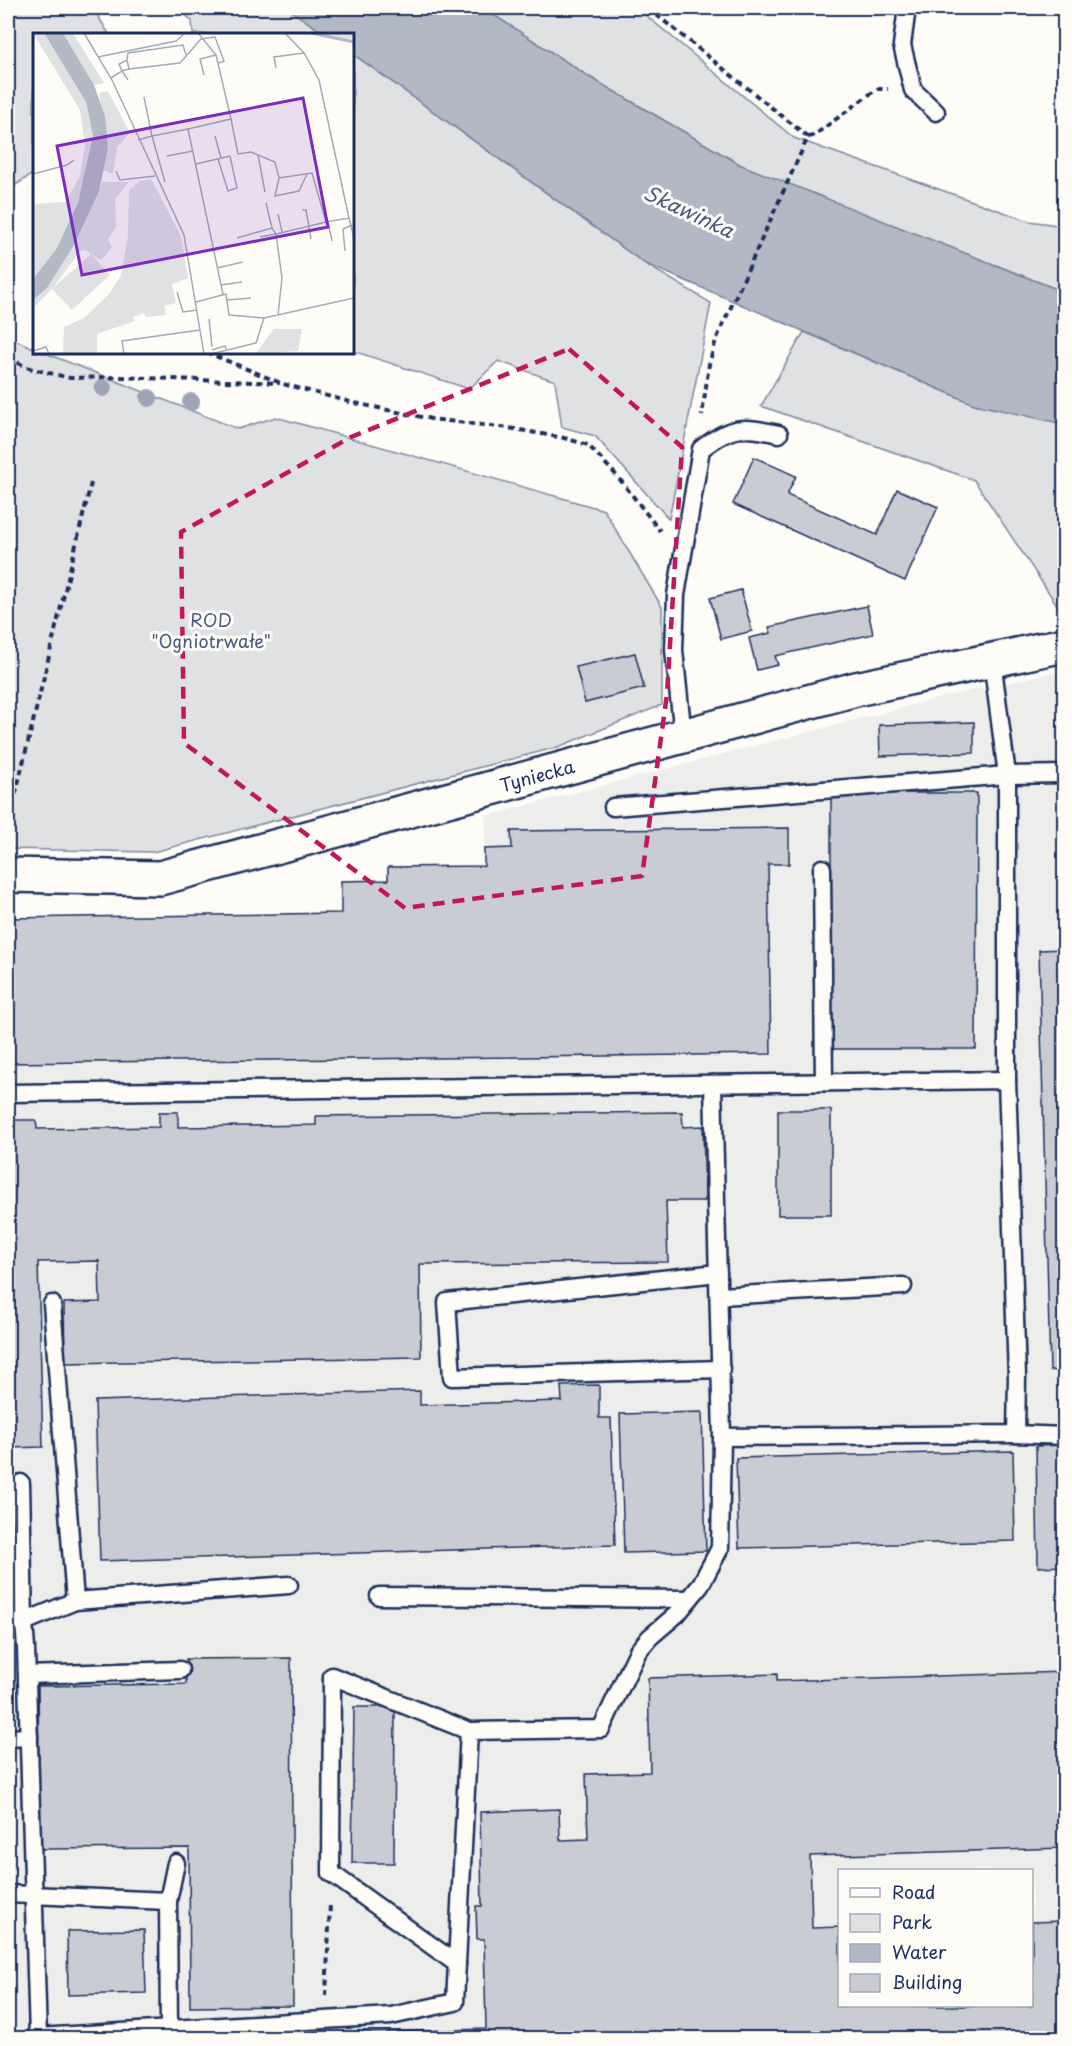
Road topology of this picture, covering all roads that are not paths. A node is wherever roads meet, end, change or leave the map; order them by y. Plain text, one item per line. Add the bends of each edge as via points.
1 (907, 8) edge
2 (936, 112) dead end
3 (778, 434) dead end
4 (1065, 645) edge
5 (992, 660) junction
6 (683, 736) junction
7 (1065, 774) edge
8 (1007, 775) junction
9 (612, 807) dead end
10 (822, 868) dead end
11 (8, 875) edge
12 (1007, 1080) junction
13 (824, 1082) junction
14 (713, 1084) junction
15 (8, 1093) edge
16 (718, 1273) junction
17 (903, 1286) dead end
18 (719, 1296) junction
19 (52, 1304) dead end
20 (721, 1369) junction
21 (1016, 1434) junction
22 (1065, 1436) edge
23 (722, 1437) junction
24 (21, 1483) dead end
25 (289, 1585) dead end
26 (379, 1596) dead end
27 (689, 1599) junction
28 (75, 1600) junction
29 (16, 1622) edge
30 (180, 1670) dead end
31 (27, 1674) junction
32 (469, 1731) junction
33 (29, 1737) junction
34 (8, 1738) edge
35 (176, 1863) dead end
36 (8, 1894) edge
37 (34, 1894) junction
38 (168, 1901) junction
39 (457, 1964) junction
40 (169, 2029) junction
41 (38, 2038) edge

1 - 2 lane via 902,45 913,90
3 - 6 lane via 748,428 721,434 701,449 676,595 674,650
4 - 5 street, Tyniecka
5 - 6 street, Tyniecka via 856,689
5 - 8 lane
6 - 11 street, Tyniecka via 160,878
7 - 8 lane
8 - 9 lane
8 - 12 lane
10 - 13 lane
12 - 13 lane
12 - 21 lane
13 - 14 lane
14 - 15 lane
14 - 16 lane
16 - 18 lane
16 - 20 lane via 447,1302 452,1377
17 - 18 lane
18 - 20 lane
19 - 28 lane
20 - 23 lane
21 - 22 lane
21 - 23 lane
23 - 27 lane via 720,1548
24 - 29 lane
25 - 28 lane
26 - 27 lane
27 - 32 lane via 638,1651 601,1729
28 - 29 lane
29 - 31 lane
30 - 31 lane
31 - 33 lane
32 - 39 lane
32 - 39 lane via 332,1676 331,1873
33 - 34 lane
33 - 37 lane
35 - 38 lane
36 - 37 lane
37 - 38 lane
37 - 41 lane
38 - 40 lane
39 - 40 lane via 455,2002 391,2016
40 - 41 lane

